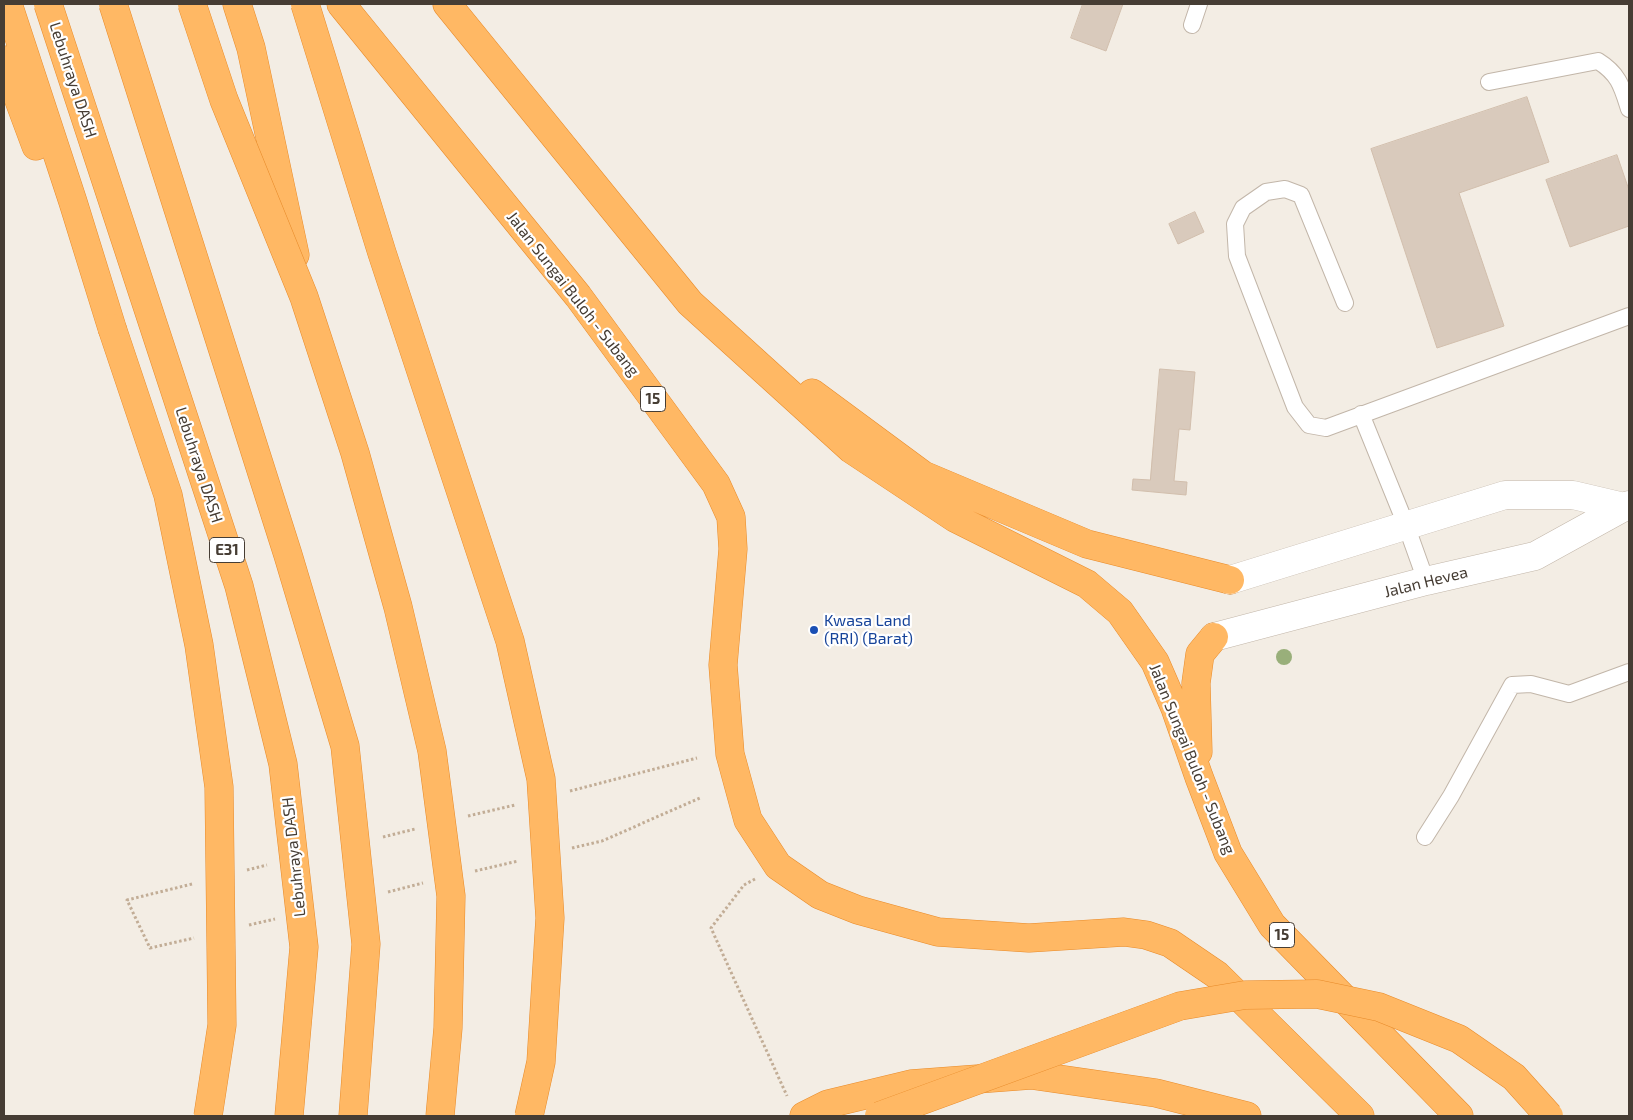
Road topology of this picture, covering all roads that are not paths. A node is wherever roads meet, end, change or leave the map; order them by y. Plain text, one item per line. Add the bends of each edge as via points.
1 (8, 4) edge
2 (48, 4) edge
3 (113, 4) edge
4 (192, 4) edge
5 (237, 4) edge
6 (305, 4) edge
7 (341, 4) edge
8 (448, 4) edge
9 (1200, 4) edge
10 (1192, 25) dead end
11 (4, 60) edge
12 (1489, 82) dead end
13 (1629, 109) edge
14 (304, 296) junction
15 (690, 303) junction
16 (1344, 303) dead end
17 (1629, 316) edge
18 (112, 328) junction
19 (1361, 414) junction
20 (1626, 506) edge
21 (1406, 526) junction
22 (1230, 580) joint
23 (1426, 581) junction
24 (1214, 637) joint
25 (1629, 672) edge
26 (1199, 777) junction
27 (1425, 837) dead end
28 (796, 1107) edge
29 (208, 1116) edge
30 (289, 1116) edge
31 (353, 1116) edge
32 (440, 1116) edge
33 (529, 1116) edge
34 (879, 1116) edge
35 (1248, 1116) edge
36 (1360, 1116) edge
37 (1459, 1116) edge
38 (1549, 1116) edge

1 - 18 highway
2 - 30 highway, Lebuhraya DASH / E31, bridge via 239,586 284,764 304,947
3 - 31 highway, bridge via 288,555 345,746 366,944
4 - 14 highway, bridge via 224,100
5 - 14 highway, bridge via 251,48
6 - 33 highway, bridge via 382,253 510,640 541,779 550,918 541,1062
7 - 36 highway, Jalan Sungai Buloh - Subang / 15 via 578,296 716,484 731,517 733,549 722,665 730,754 748,820 778,866 820,894 858,910 938,932 1029,938 1124,932 1170,943 1217,975
8 - 15 highway, Jalan Sungai Buloh - Subang / 15
9 - 10 lane
11 - 18 highway via 59,207
12 - 13 lane via 1598,61 1610,68 1620,83
14 - 32 highway, bridge via 355,453 398,607 432,751 451,896 448,1028
15 - 22 highway via 924,475 1087,544
15 - 26 highway, Jalan Sungai Buloh - Subang / 15 via 851,449 954,518 1087,584 1120,612 1155,662
16 - 19 lane via 1301,195 1285,189 1266,192 1243,208 1234,224 1237,256 1295,407 1309,425 1326,428
17 - 19 lane
18 - 29 highway, bridge via 168,495 199,645 219,787 222,1025
19 - 21 lane
20 - 21 street via 1573,495 1505,495
20 - 23 street, Jalan Hevea via 1535,556
21 - 22 street
21 - 23 lane
23 - 24 street, Jalan Hevea
24 - 26 highway via 1200,654 1196,683
25 - 27 lane via 1569,694 1531,684 1512,685
26 - 37 highway, Jalan Sungai Buloh - Subang / 15 via 1228,852 1272,925
28 - 35 highway, bridge via 828,1104 911,1084 1031,1075 1156,1093
34 - 38 highway, bridge via 1180,1006 1245,995 1317,994 1379,1007 1459,1039 1514,1077

